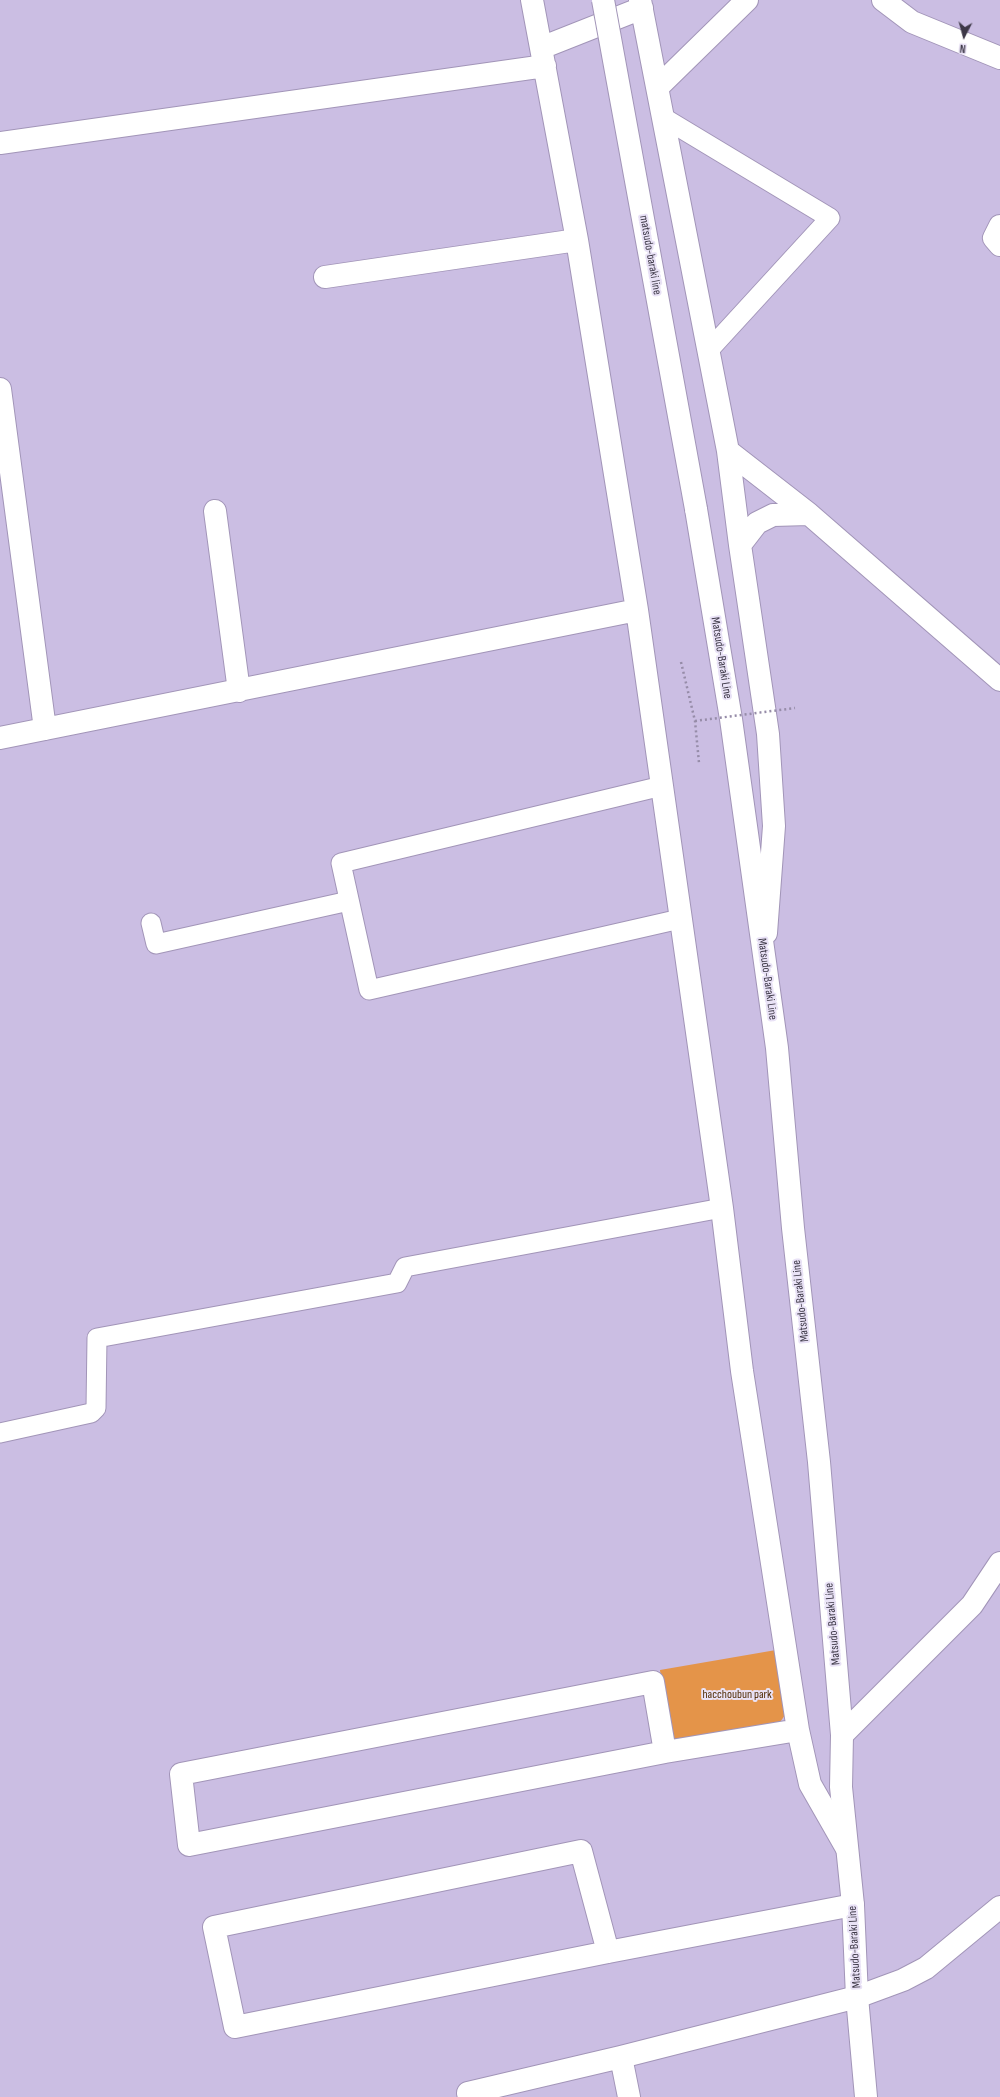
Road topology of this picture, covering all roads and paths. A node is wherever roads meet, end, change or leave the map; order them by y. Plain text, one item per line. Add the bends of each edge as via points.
1 (532, 0) edge
2 (603, 0) edge
3 (747, 0) edge
4 (883, 0) edge
5 (641, 4) edge
6 (543, 57) junction
7 (1000, 58) edge
8 (658, 87) junction
9 (664, 118) junction
10 (0, 143) edge
11 (1000, 226) edge
12 (577, 240) junction
13 (1000, 245) edge
14 (325, 277) dead end
15 (709, 350) junction
16 (0, 389) edge
17 (728, 451) junction
18 (696, 509) joint
19 (215, 510) dead end
20 (809, 514) junction
21 (740, 545) junction
22 (637, 610) junction
23 (681, 662) dead end
24 (1000, 680) edge
25 (239, 691) junction
26 (795, 708) dead end
27 (695, 721) junction
28 (45, 729) junction
29 (0, 738) edge
30 (699, 763) dead end
31 (662, 786) junction
32 (349, 901) junction
33 (680, 919) junction
34 (151, 923) dead end
35 (764, 957) junction
36 (722, 1208) junction
37 (0, 1433) edge
38 (997, 1576) edge
39 (798, 1730) junction
40 (842, 1735) junction
41 (665, 1752) junction
42 (846, 1847) junction
43 (853, 1905) junction
44 (1000, 1907) edge
45 (608, 1952) junction
46 (857, 1997) junction
47 (621, 2057) junction
48 (469, 2097) edge
49 (629, 2097) edge
50 (866, 2097) edge

1 - 6 street
2 - 18 street, matsudo-baraki line, bridge
3 - 8 street
4 - 7 street via 912,22
5 - 6 street
5 - 8 street
6 - 10 street
6 - 12 street
8 - 9 street
9 - 15 street
9 - 15 lane via 830,218
11 - 13 street via 994,238
12 - 14 street
12 - 22 street
15 - 17 street
16 - 28 street
17 - 20 street
17 - 21 street
18 - 35 street, Matsudo-Baraki Line via 731,719
19 - 25 street
20 - 21 street via 773,515 757,522
20 - 24 street
21 - 35 street via 768,734 774,826
22 - 25 street
22 - 31 street
23 - 27 path
25 - 28 street
26 - 27 path, bridge
27 - 30 path
28 - 29 street
31 - 32 lane via 341,863
31 - 33 street
32 - 33 lane via 369,990
32 - 34 lane via 156,944
33 - 36 street
35 - 40 street, Matsudo-Baraki Line via 777,1048 793,1228 820,1462
36 - 37 lane via 405,1267 396,1283 97,1338 96,1408 91,1413
36 - 39 street via 742,1371
38 - 40 street via 972,1605
39 - 41 street
39 - 42 street via 810,1784
40 - 42 street, Matsudo-Baraki Line via 841,1787
41 - 41 street via 275,1828 189,1845 181,1774 653,1682
42 - 43 street, Matsudo-Baraki Line
43 - 45 street
43 - 46 street, Matsudo-Baraki Line
44 - 46 street via 926,1968
45 - 45 street via 235,2028 214,1927 581,1851
46 - 47 street
46 - 50 street, Matsudo-Baraki Line
47 - 48 street via 468,2093
47 - 49 street

